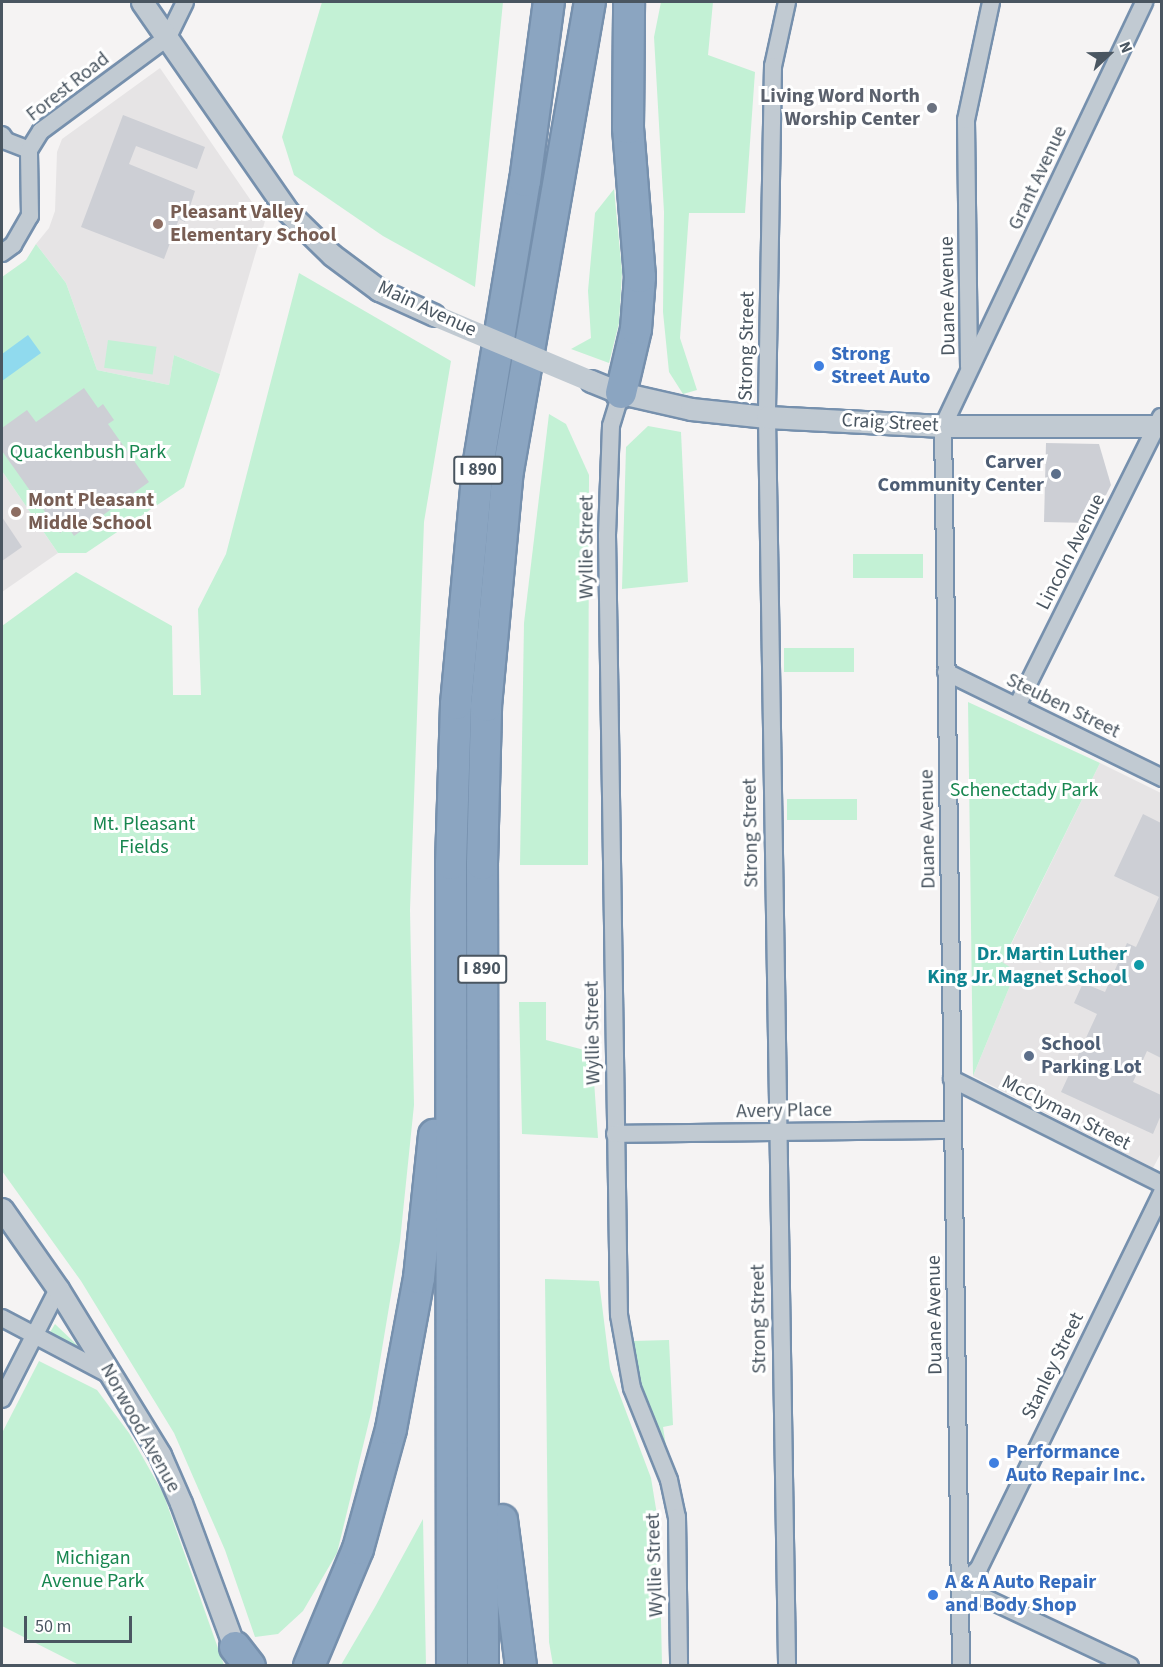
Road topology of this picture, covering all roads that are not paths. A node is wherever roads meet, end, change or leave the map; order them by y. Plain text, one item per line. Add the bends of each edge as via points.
1 (142, 2) edge
2 (185, 2) edge
3 (549, 2) edge
4 (590, 2) edge
5 (602, 2) edge
6 (629, 2) edge
7 (786, 2) edge
8 (991, 2) edge
9 (1144, 2) edge
10 (168, 37) junction
11 (573, 105) junction
12 (2, 135) edge
13 (29, 150) junction
14 (2, 253) edge
15 (969, 372) junction
16 (621, 393) junction
17 (766, 417) junction
18 (1160, 423) edge
19 (943, 426) junction
20 (946, 672) junction
21 (1017, 706) junction
22 (1161, 778) edge
23 (451, 943) junction
24 (952, 1078) junction
25 (953, 1130) junction
26 (777, 1132) junction
27 (615, 1134) junction
28 (1161, 1184) edge
29 (1161, 1192) edge
30 (483, 1197) junction
31 (2, 1209) edge
32 (58, 1289) junction
33 (2, 1318) edge
34 (35, 1335) junction
35 (113, 1377) junction
36 (2, 1399) edge
37 (960, 1586) junction
38 (242, 1659) edge
39 (309, 1665) edge
40 (452, 1665) edge
41 (483, 1665) edge
42 (521, 1665) edge
43 (679, 1665) edge
44 (787, 1665) edge
45 (961, 1665) edge
46 (1130, 1665) edge

1 - 10 street, Main Avenue
2 - 10 street, Forest Road
3 - 23 highway, I 890 via 468,545 452,785
4 - 11 highway, I 890
5 - 11 highway
6 - 16 highway via 628,128 639,294 632,352
7 - 17 street, Strong Street via 773,66
8 - 15 street, Duane Avenue via 966,120
9 - 15 street, Grant Avenue
10 - 13 street, Forest Road via 40,131
10 - 16 street, Main Avenue, bridge via 287,211 332,255 379,290
11 - 30 highway, I 890 via 514,437 493,616 482,786
12 - 13 street via 6,141
13 - 14 street, Forest Road via 30,216 13,245
15 - 19 street, Duane Avenue
16 - 17 street, Craig Street via 691,410
16 - 27 street, Wyllie Street via 611,426 607,535
17 - 19 street, Craig Street
17 - 26 street, Strong Street
18 - 19 street, Craig Street
18 - 21 street, Lincoln Avenue
19 - 20 street, Duane Avenue
20 - 21 street, Steuben Street
20 - 24 street, Duane Avenue
21 - 22 street, Steuben Street
23 - 39 highway via 420,1278 391,1429 358,1549
23 - 40 highway, I 890
24 - 25 street, Duane Avenue
24 - 28 street, McClyman Street
25 - 26 street, Avery Place
25 - 37 street, Duane Avenue
26 - 27 street, Avery Place
26 - 44 street, Strong Street
27 - 43 street, Wyllie Street via 619,1315 632,1388 669,1480 677,1517
29 - 37 street, Stanley Street via 979,1568
30 - 41 highway, I 890
30 - 42 highway via 503,1538
31 - 32 street, Norwood Avenue
32 - 34 street
32 - 35 street, Norwood Avenue
33 - 34 street
34 - 35 street
34 - 36 street
35 - 38 street, Norwood Avenue via 171,1478
37 - 45 street, Duane Avenue
37 - 46 street

